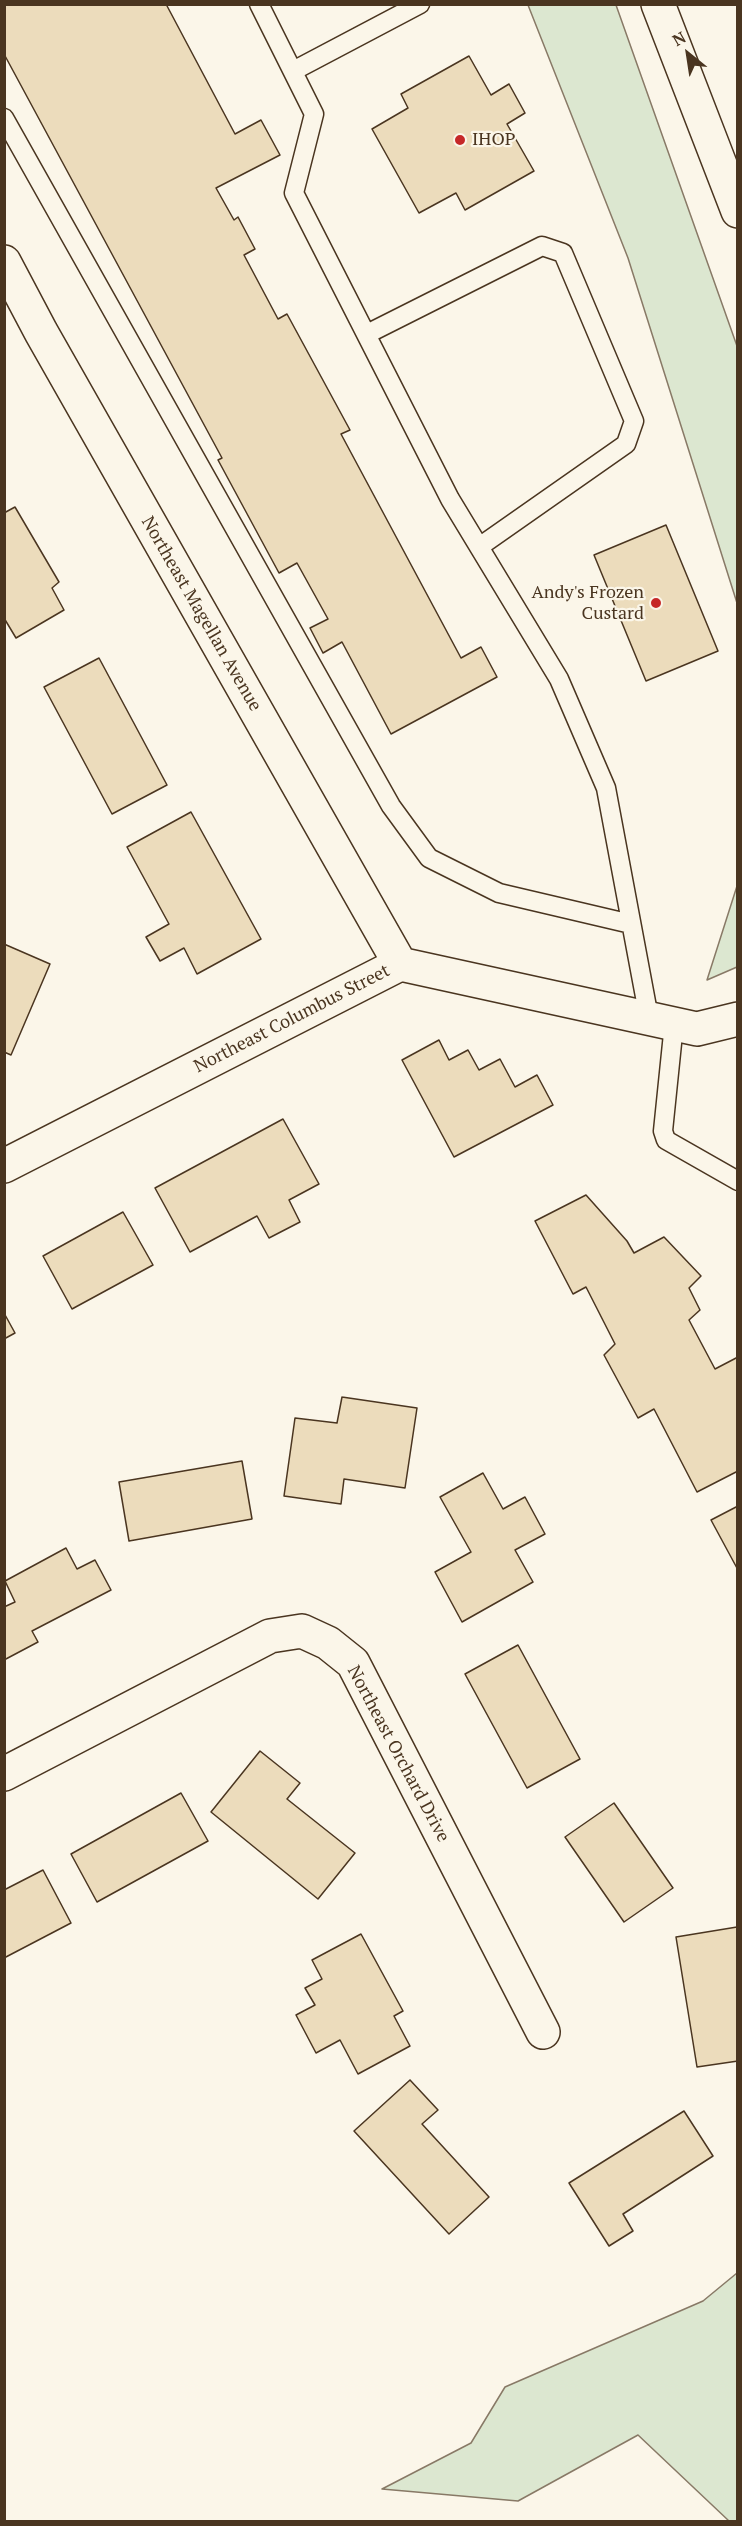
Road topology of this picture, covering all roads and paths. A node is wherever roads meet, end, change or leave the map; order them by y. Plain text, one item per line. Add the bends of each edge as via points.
1 (259, 4) edge
2 (420, 4) edge
3 (658, 4) edge
4 (293, 71) junction
5 (4, 118) edge
6 (738, 211) edge
7 (4, 262) edge
8 (366, 334) junction
9 (479, 547) junction
10 (631, 924) junction
11 (400, 964) junction
12 (738, 1018) edge
13 (662, 1021) junction
14 (4, 1166) edge
15 (738, 1181) edge
16 (4, 1774) edge
17 (543, 2032) dead end

1 - 4 lane
2 - 4 lane
3 - 6 street
4 - 8 lane via 314,114 294,193
5 - 10 lane via 391,806 429,858 499,893
7 - 11 street, Northeast Magellan Avenue
8 - 9 lane via 450,499
8 - 9 lane via 542,246 563,253 634,421 626,444
9 - 10 lane via 559,679 606,788
10 - 13 lane
11 - 13 street, Northeast Columbus Street
11 - 14 street, Northeast Columbus Street
12 - 13 street, Northeast Columbus Street via 697,1029
13 - 15 lane via 666,1140
16 - 17 street, Northeast Orchard Drive via 270,1636 302,1631 328,1643 353,1663

